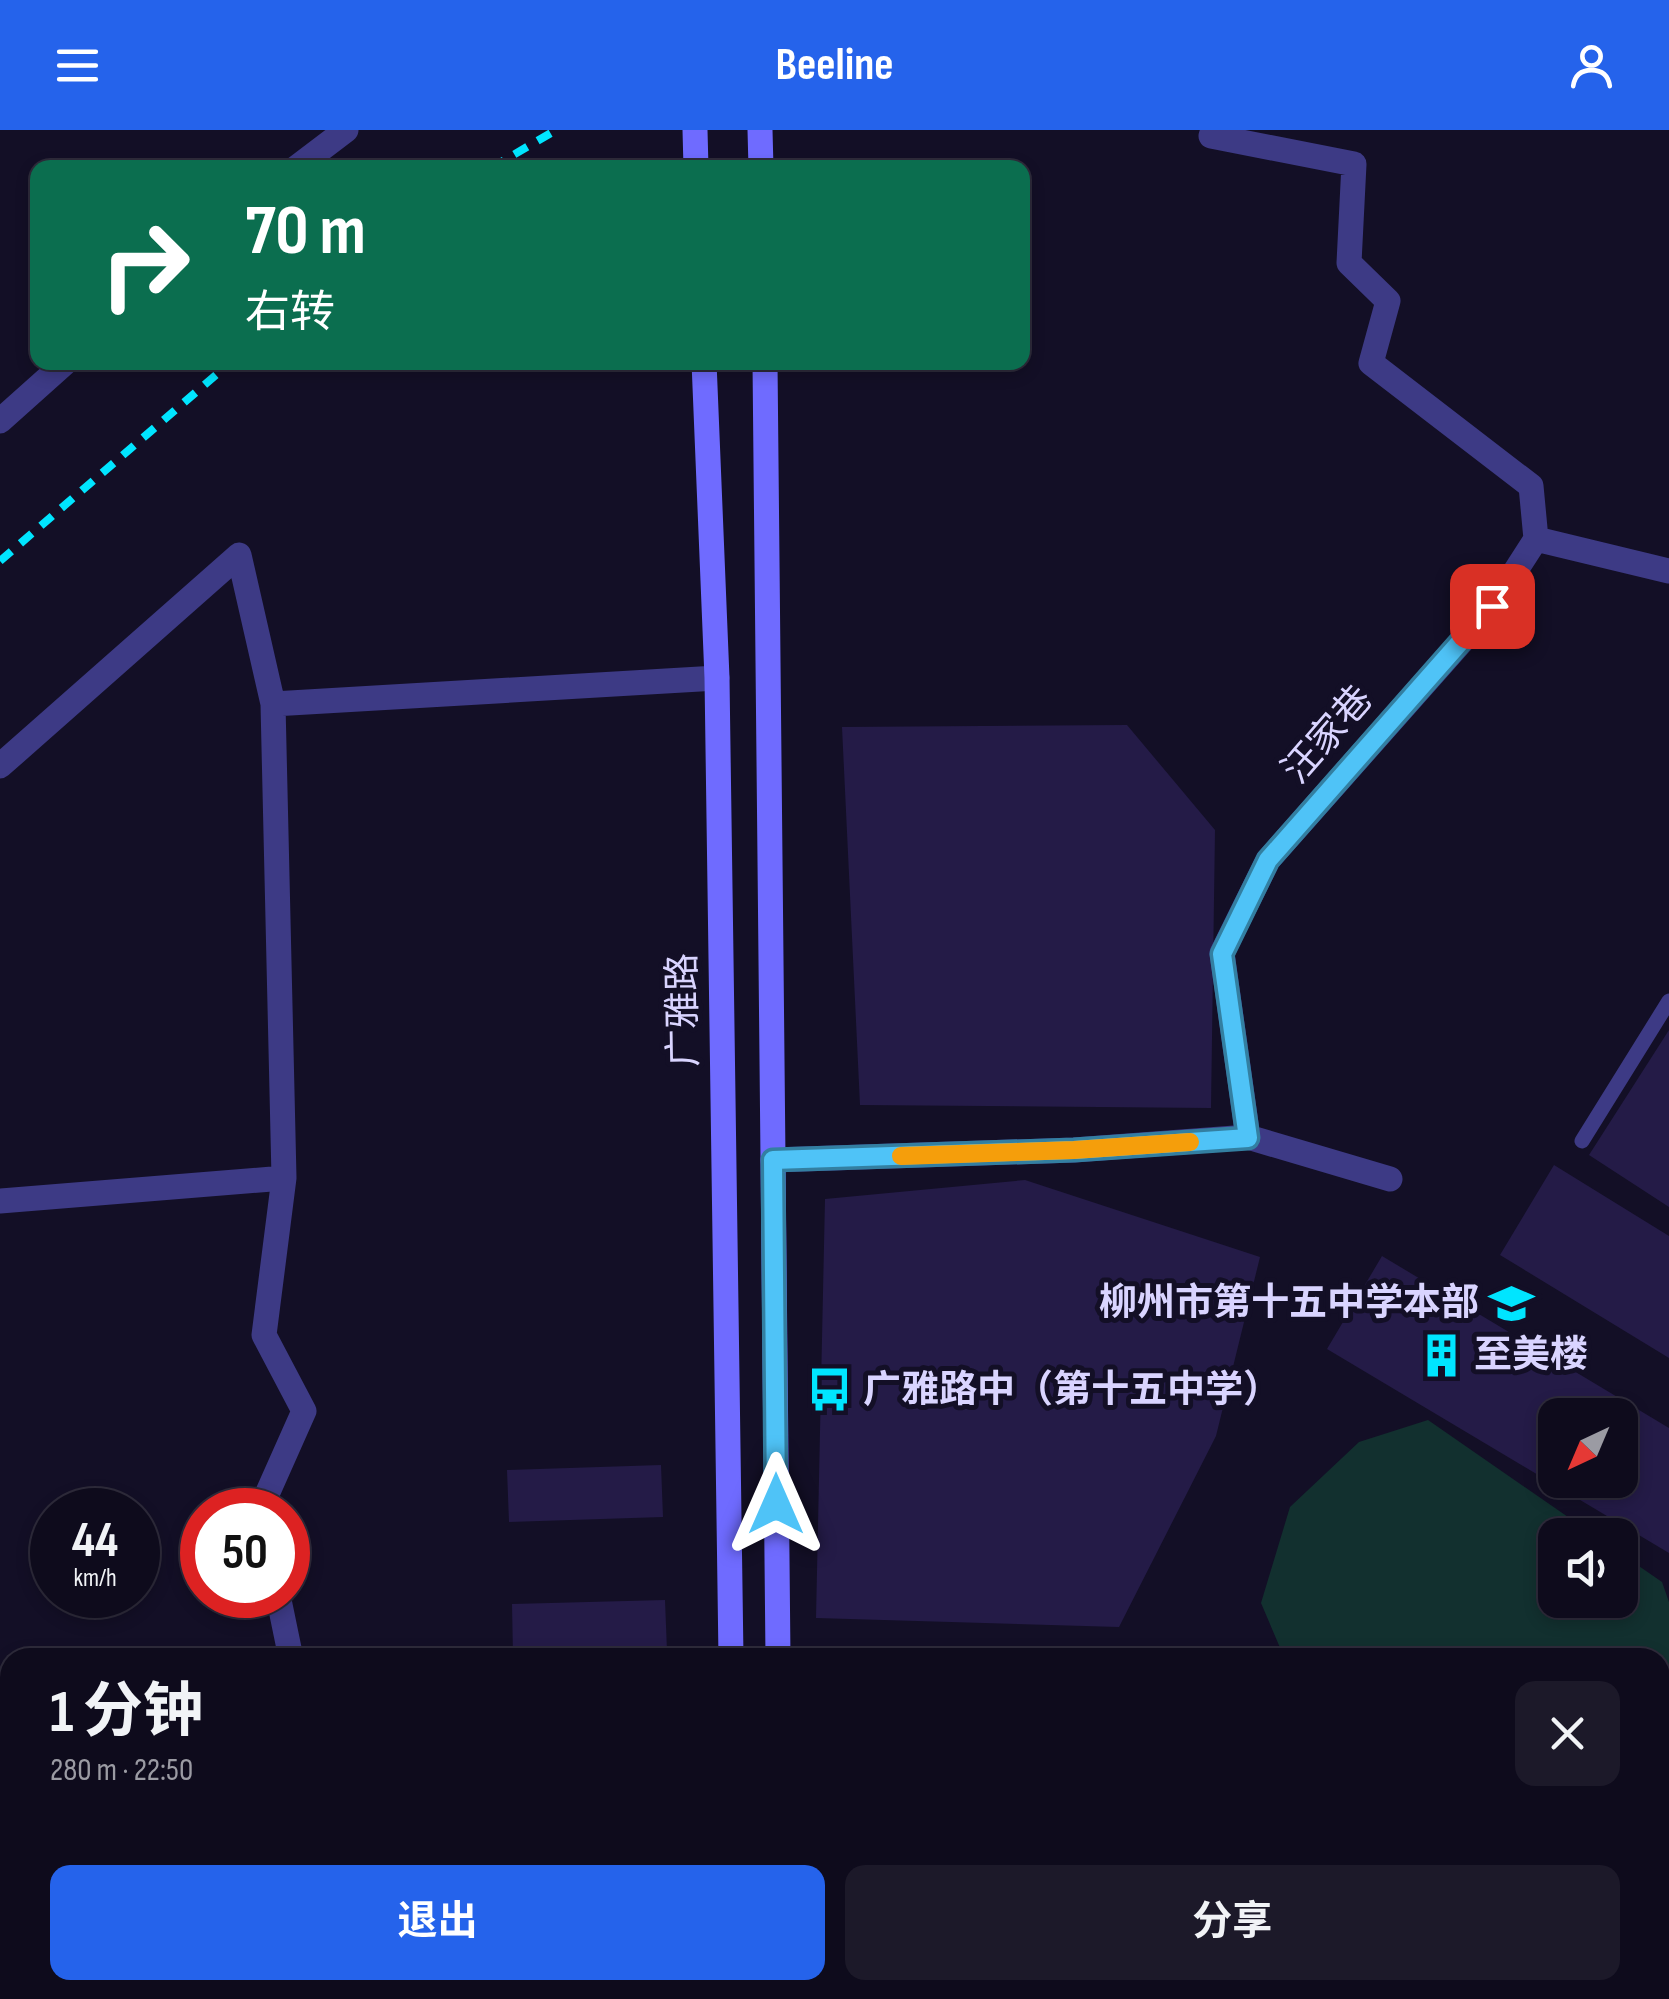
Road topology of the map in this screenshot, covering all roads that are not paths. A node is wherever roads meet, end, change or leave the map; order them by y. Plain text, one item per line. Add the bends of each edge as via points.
1 (346, 130) edge
2 (695, 130) edge
3 (760, 130) edge
4 (1213, 130) edge
5 (307, 160) edge
6 (696, 160) edge
7 (761, 160) edge
8 (57, 370) edge
9 (704, 370) edge
10 (765, 370) edge
11 (0, 421) edge
12 (1536, 538) junction
13 (1669, 571) edge
14 (718, 678) junction
15 (274, 704) junction
16 (0, 766) edge
17 (1669, 1001) edge
18 (1248, 1138) junction
19 (1582, 1141) dead end
20 (773, 1160) junction
21 (284, 1178) junction
22 (1390, 1178) dead end
23 (0, 1200) edge
24 (270, 1488) edge
25 (283, 1618) edge
26 (289, 1648) edge
27 (731, 1648) edge
28 (778, 1648) edge

1 - 5 street
2 - 6 main road
3 - 7 main road
4 - 12 street via 1211,136 1354,164 1349,263 1388,301 1371,363 1530,486
8 - 11 street
9 - 14 main road, 广雅路
10 - 20 main road
12 - 13 street
12 - 18 street, 汪家巷 via 1492,606 1268,860 1222,954
14 - 15 street
14 - 27 main road, 广雅路
15 - 16 street via 239,555
15 - 21 street
17 - 19 lane
18 - 20 street
18 - 22 street
20 - 28 main road
21 - 23 street
21 - 24 street via 264,1335 304,1411
25 - 26 street

